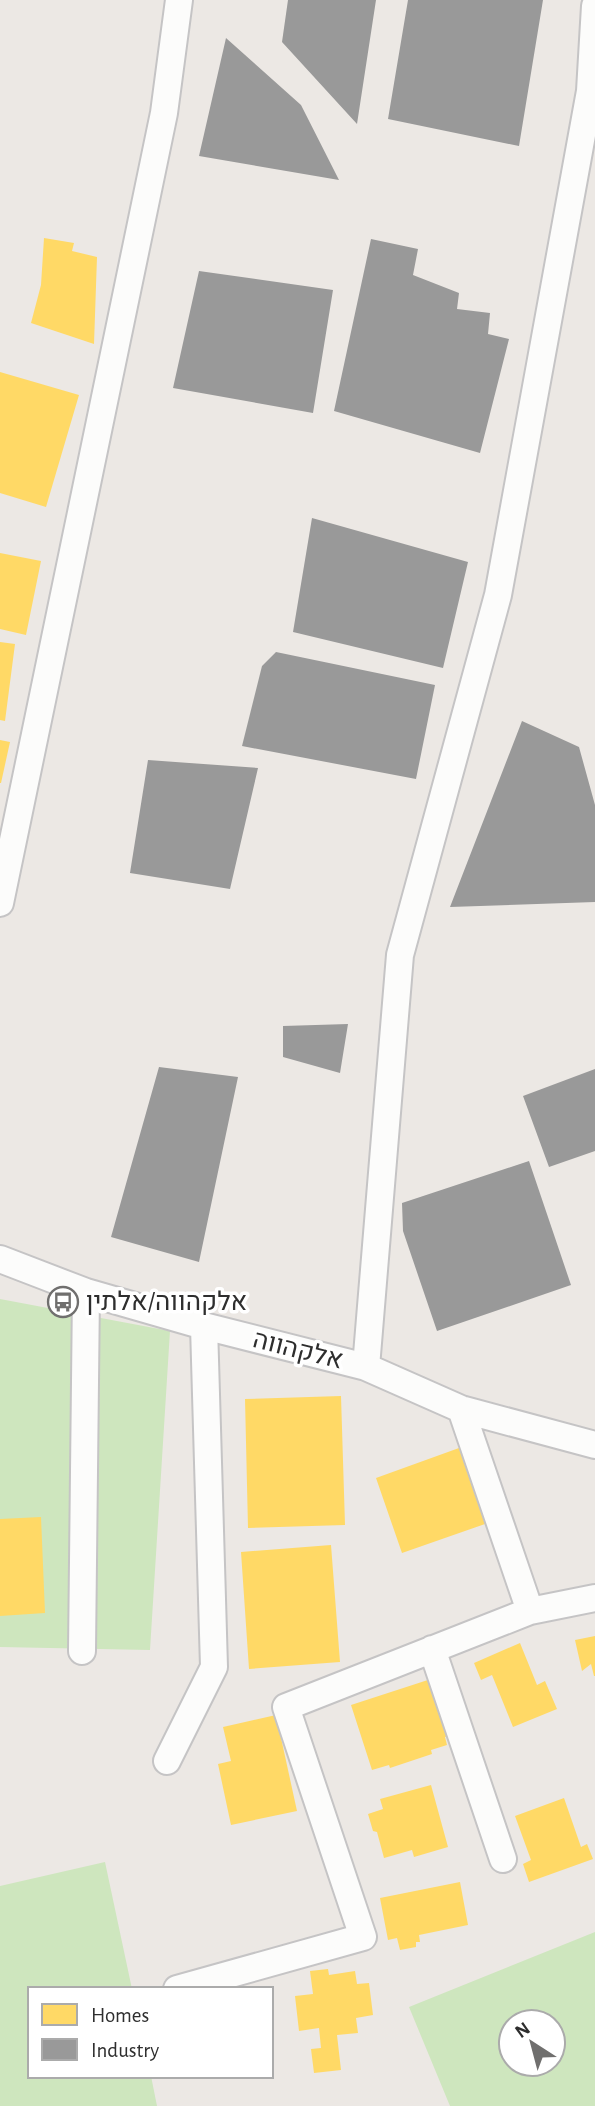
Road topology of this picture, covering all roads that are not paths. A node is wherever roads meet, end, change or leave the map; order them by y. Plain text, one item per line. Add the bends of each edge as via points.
1 (179, 0) edge
2 (595, 6) edge
3 (0, 903) edge
4 (0, 1259) edge
5 (86, 1292) junction
6 (204, 1326) junction
7 (366, 1367) junction
8 (461, 1409) junction
9 (595, 1445) edge
10 (595, 1598) edge
11 (530, 1611) junction
12 (432, 1649) junction
13 (82, 1651) dead end
14 (167, 1761) dead end
15 (503, 1860) dead end
16 (184, 1987) edge

1 - 3 street via 164,113
2 - 7 street via 590,91 498,596 400,955
4 - 5 street, אלקהווה
5 - 6 street, אלקהווה
5 - 13 street
6 - 7 street, אלקהווה
6 - 14 street via 214,1667
7 - 8 street, אלקהווה
8 - 9 street, אלקהווה
8 - 11 street
10 - 11 street
11 - 12 street
12 - 15 street
12 - 16 street via 286,1707 363,1937

